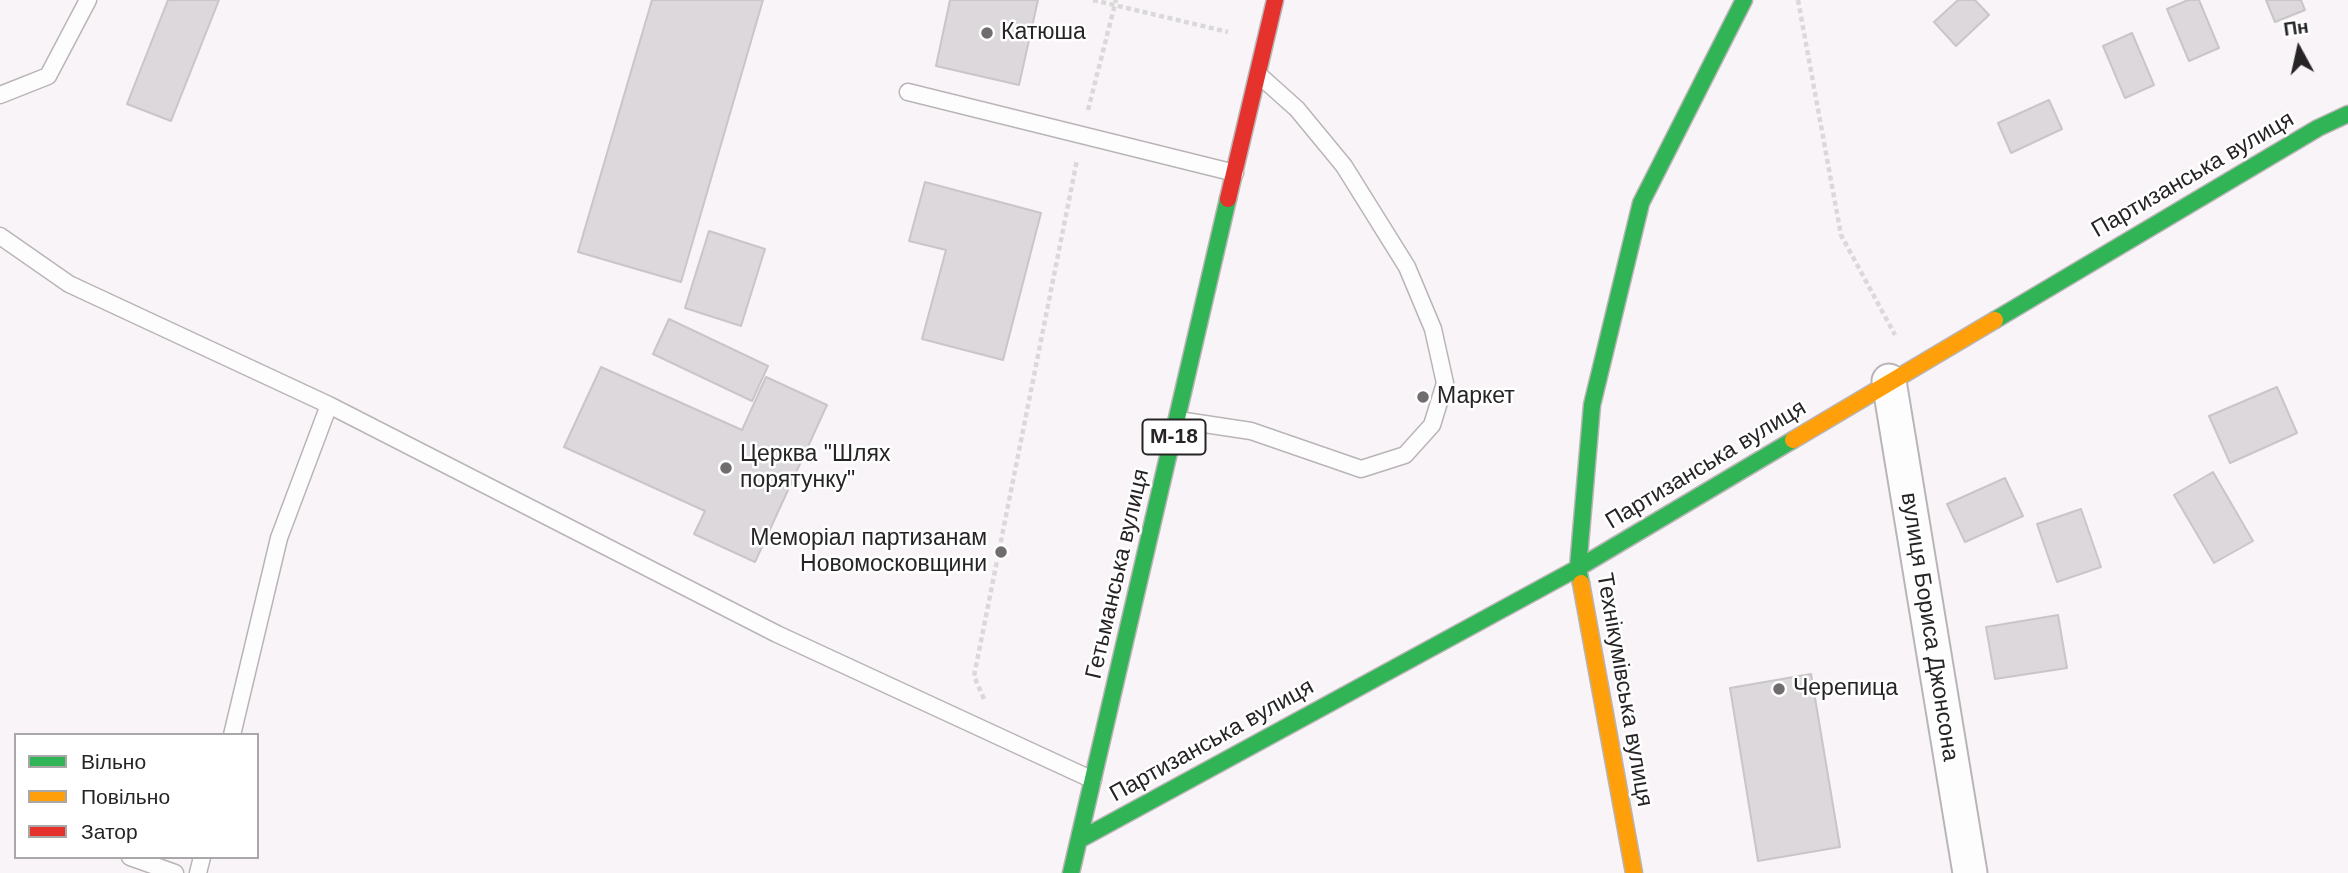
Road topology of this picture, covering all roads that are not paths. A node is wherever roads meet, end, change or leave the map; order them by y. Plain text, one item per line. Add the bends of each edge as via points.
1 (88, 0) edge
2 (1275, 0) edge
3 (1744, 0) edge
4 (1258, 74) junction
5 (908, 92) dead end
6 (0, 95) edge
7 (2348, 114) edge
8 (1236, 173) junction
9 (0, 236) edge
10 (1900, 374) junction
11 (328, 405) junction
12 (1178, 420) junction
13 (1578, 568) junction
14 (232, 733) edge
15 (1093, 780) junction
16 (1079, 840) junction
17 (136, 859) edge
18 (175, 873) edge
19 (1071, 873) edge
20 (1634, 873) edge
21 (1970, 873) edge

1 - 6 lane via 48,76
2 - 4 main road, Гетьманська вулиця / М-18
3 - 13 main road, Технікумівська вулиця via 1641,203 1592,405
4 - 8 main road, Гетьманська вулиця / М-18
4 - 12 lane via 1297,109 1344,166 1407,267 1433,329 1445,383 1432,425 1405,456 1361,469 1251,431
5 - 8 lane
7 - 10 main road, Партизанська вулиця
8 - 12 main road, Гетьманська вулиця / М-18
9 - 11 lane via 69,284
10 - 13 main road, Партизанська вулиця
10 - 21 street, вулиця Бориса Джонсона
11 - 14 lane via 279,538
11 - 15 lane via 776,634
12 - 15 main road, Гетьманська вулиця / М-18
13 - 16 main road, Партизанська вулиця
13 - 20 main road, Технікумівська вулиця
15 - 16 main road, Гетьманська вулиця / М-18
16 - 19 main road, Гетьманська вулиця / М-18
17 - 18 lane

